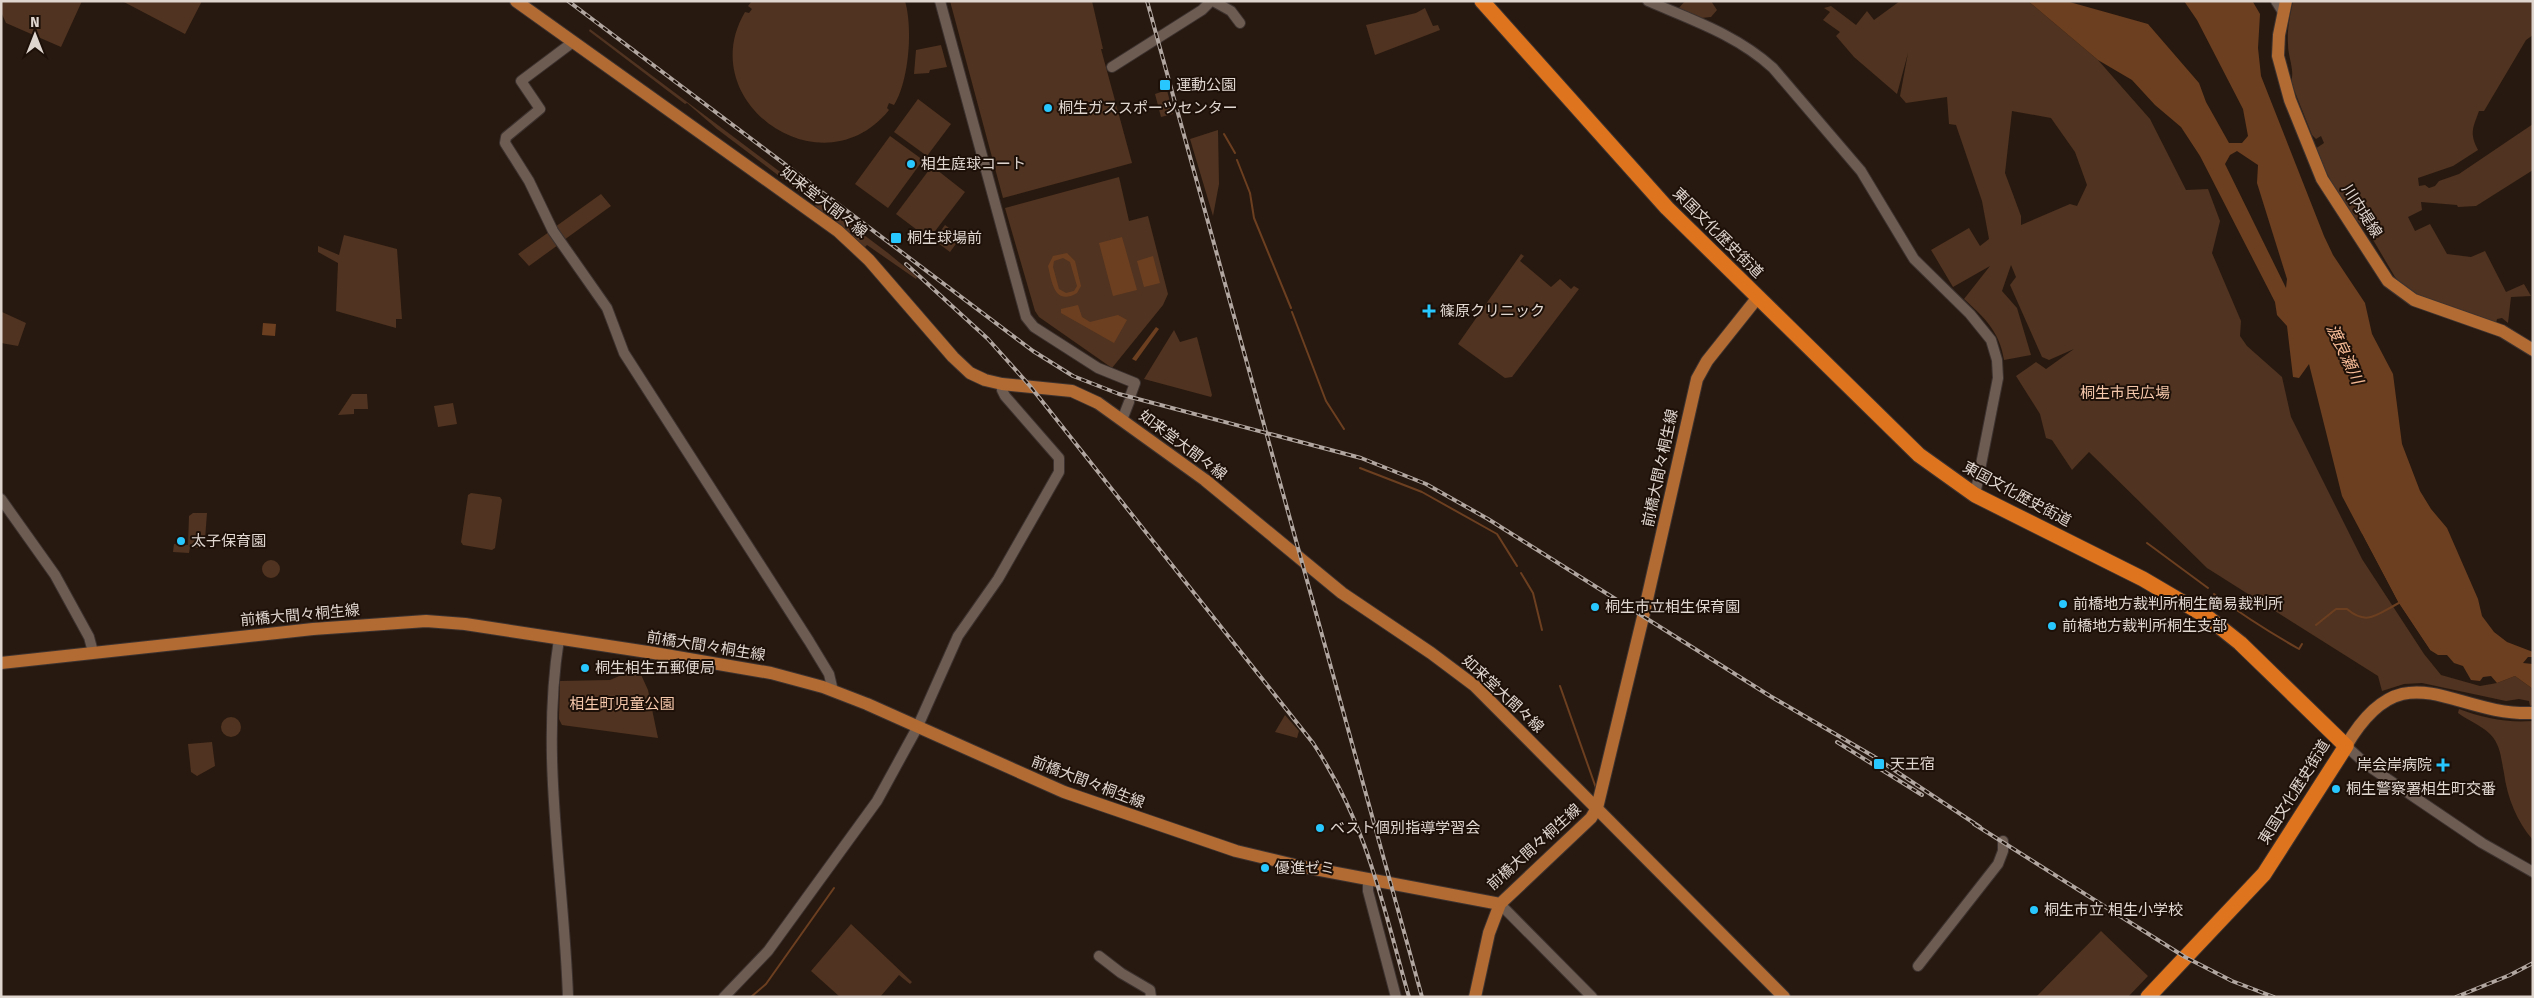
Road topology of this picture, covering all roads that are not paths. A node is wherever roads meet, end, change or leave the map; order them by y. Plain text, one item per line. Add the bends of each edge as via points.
1 (516, 1) edge
2 (940, 1) edge
3 (1212, 1) edge
4 (1482, 1) edge
5 (1648, 1) edge
6 (2276, 1) edge
7 (2285, 7) edge
8 (1240, 23) dead end
9 (573, 42) junction
10 (1112, 67) dead end
11 (1758, 297) junction
12 (2533, 350) edge
13 (1002, 384) junction
14 (1122, 420) junction
15 (1974, 495) junction
16 (1, 499) edge
17 (559, 639) junction
18 (93, 652) junction
19 (1, 663) edge
20 (833, 691) junction
21 (2533, 713) edge
22 (917, 728) junction
23 (2346, 746) junction
24 (1597, 808) junction
25 (2003, 842) dead end
26 (2533, 872) edge
27 (1368, 880) junction
28 (1500, 904) junction
29 (1099, 956) dead end
30 (1918, 966) dead end
31 (568, 997) edge
32 (724, 997) edge
33 (1151, 997) edge
34 (1396, 997) edge
35 (1475, 997) edge
36 (1592, 997) edge
37 (1784, 997) edge
38 (2148, 997) edge

1 - 9 main road, 如来堂大間々線
2 - 14 street via 1026,317 1034,327 1098,368 1134,383
3 - 8 street via 1231,12
3 - 10 street
4 - 11 highway, 東国文化歴史街道 via 1658,198
5 - 15 street via 1721,31 1773,68 1861,171 1914,259 1987,334 1996,352 1998,378
6 - 7 street
7 - 12 main road, 川内堤線 via 2278,56 2290,100 2322,179 2388,281 2414,300 2502,331
9 - 13 main road, 如来堂大間々線 via 833,227 868,260 963,367 984,380
9 - 20 street via 522,81 540,109 506,137 505,143 529,181 553,231 607,308 624,353 810,641 829,674
11 - 15 highway, 東国文化歴史街道 via 1919,455
11 - 24 main road, 前橋大間々桐生線 via 1704,366 1695,387
13 - 14 main road, 如来堂大間々線 via 1072,391
13 - 22 street via 1002,393 1056,454 1061,461 1060,468 998,579 958,636
14 - 24 main road, 如来堂大間々線 via 1205,480 1342,593 1475,686
15 - 23 highway, 東国文化歴史街道 via 2143,579 2206,616 2240,642
16 - 18 street via 55,575 89,637
17 - 18 main road, 前橋大間々桐生線 via 426,621 321,628
17 - 20 main road, 前橋大間々桐生線 via 755,670
17 - 31 street via 550,724
18 - 19 main road, 前橋大間々桐生線
20 - 22 main road, 前橋大間々桐生線
21 - 23 main road via 2500,710 2433,693 2407,692 2376,707
22 - 27 main road, 前橋大間々桐生線 via 1064,792 1192,837 1261,858
22 - 32 street via 877,801 849,842 768,951
23 - 26 street via 2367,765 2498,854
23 - 38 highway, 東国文化歴史街道 via 2264,874
24 - 28 main road, 前橋大間々桐生線 via 1591,818
24 - 37 main road, 如来堂大間々線
25 - 30 street via 1998,864
27 - 28 main road, 前橋大間々桐生線
27 - 34 street via 1368,891
28 - 35 main road via 1489,933
28 - 36 street
29 - 33 street via 1150,990

